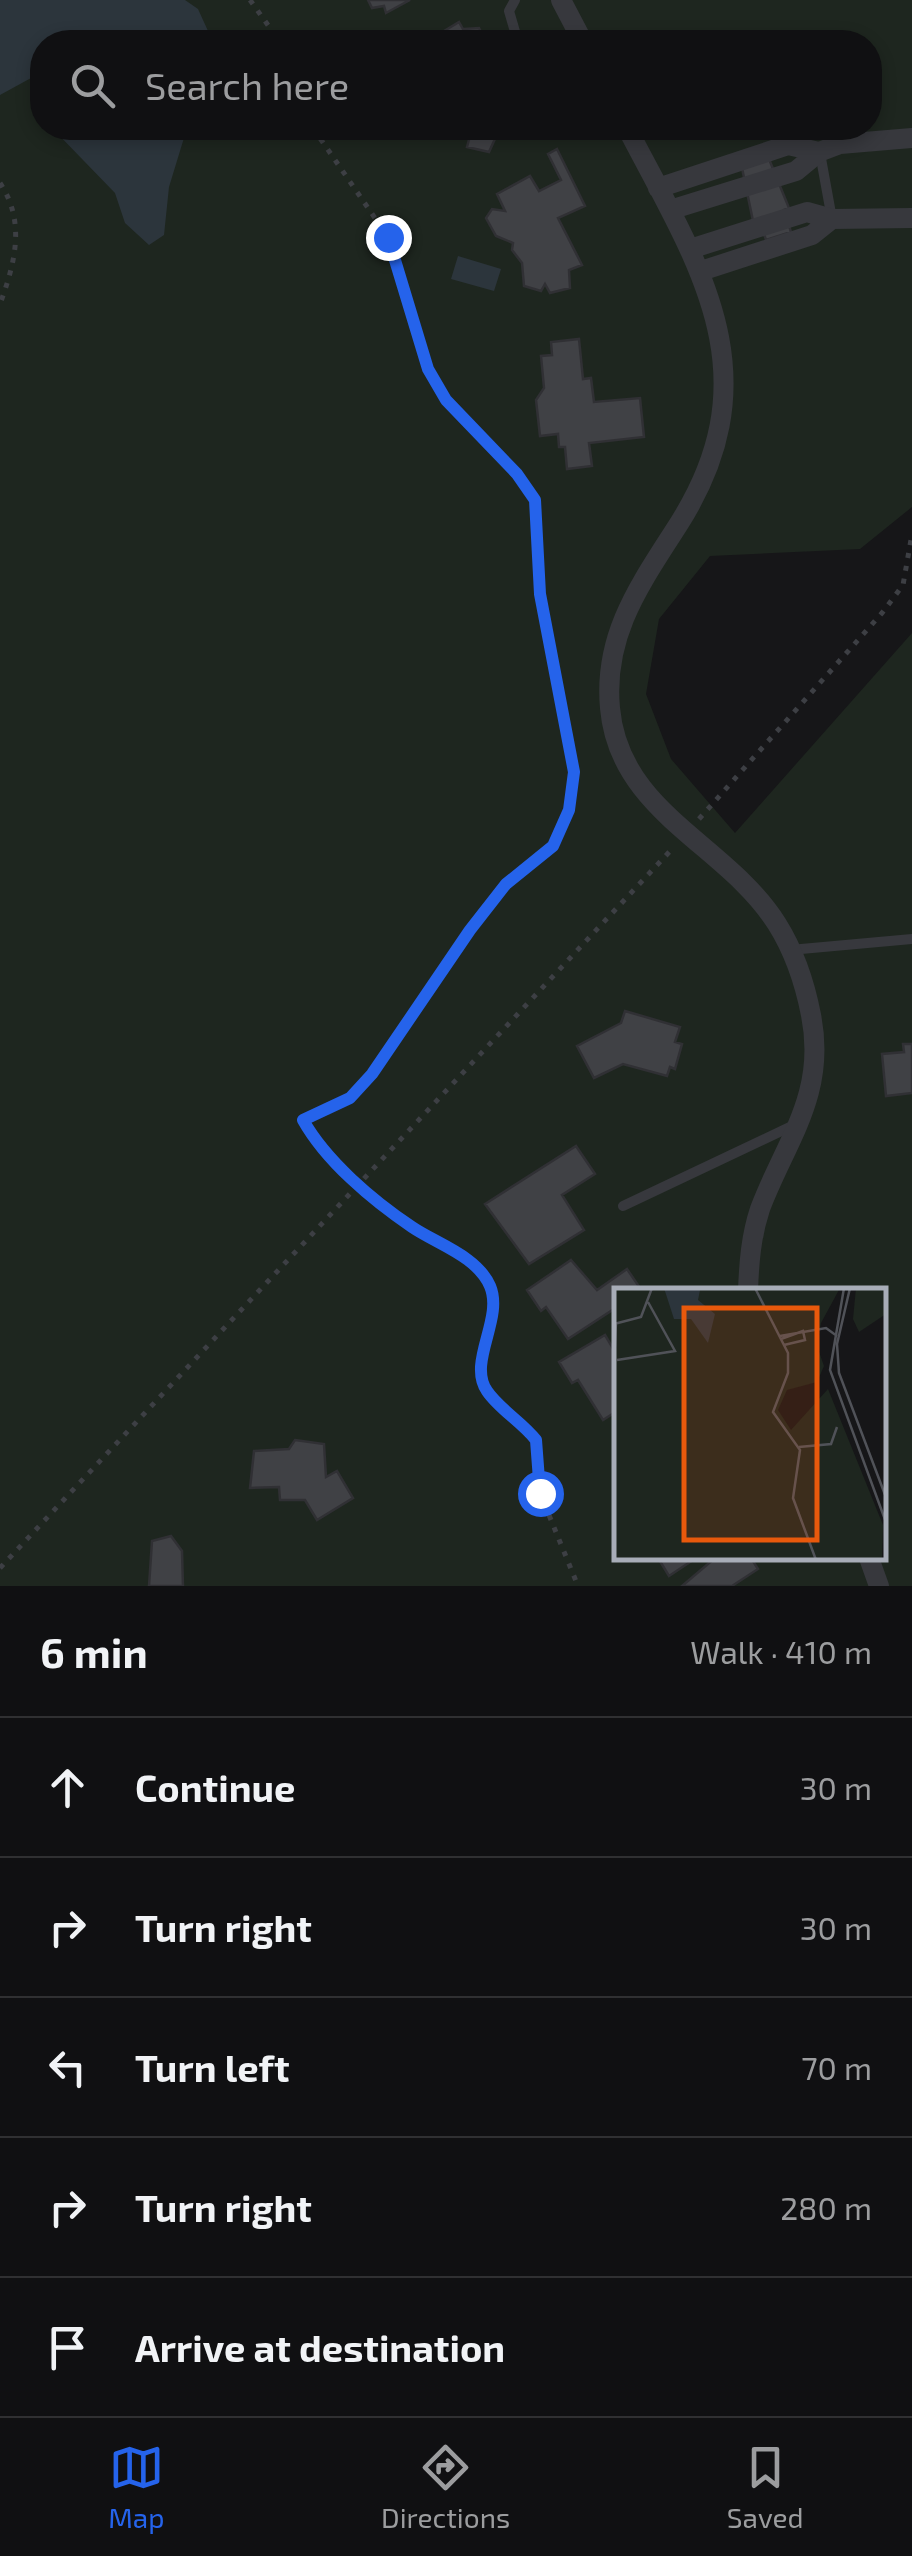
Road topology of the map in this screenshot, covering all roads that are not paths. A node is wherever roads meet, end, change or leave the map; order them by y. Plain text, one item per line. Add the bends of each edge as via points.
1 (516, 0) edge
2 (562, 0) edge
3 (515, 30) edge
4 (577, 30) edge
5 (912, 138) edge
6 (633, 140) edge
7 (820, 152) junction
8 (658, 188) junction
9 (670, 210) junction
10 (912, 218) edge
11 (832, 219) junction
12 (690, 250) junction
13 (701, 271) junction
14 (912, 939) edge
15 (790, 950) junction
16 (803, 1120) junction
17 (623, 1206) dead end
18 (748, 1288) edge
19 (870, 1561) edge
20 (879, 1586) edge

1 - 3 lane via 509,11
2 - 4 street
5 - 7 street
6 - 8 street
7 - 8 street via 788,145
7 - 9 street via 796,171
7 - 11 lane
8 - 9 street
9 - 12 street
10 - 11 street
11 - 12 street via 807,212
11 - 13 street via 812,235
12 - 13 street
13 - 15 street via 723,356 716,440 702,482 621,618 610,664 610,710 621,754 644,796 776,922
14 - 15 lane
15 - 16 street via 812,1019
16 - 17 lane
16 - 18 street via 760,1209
19 - 20 street

